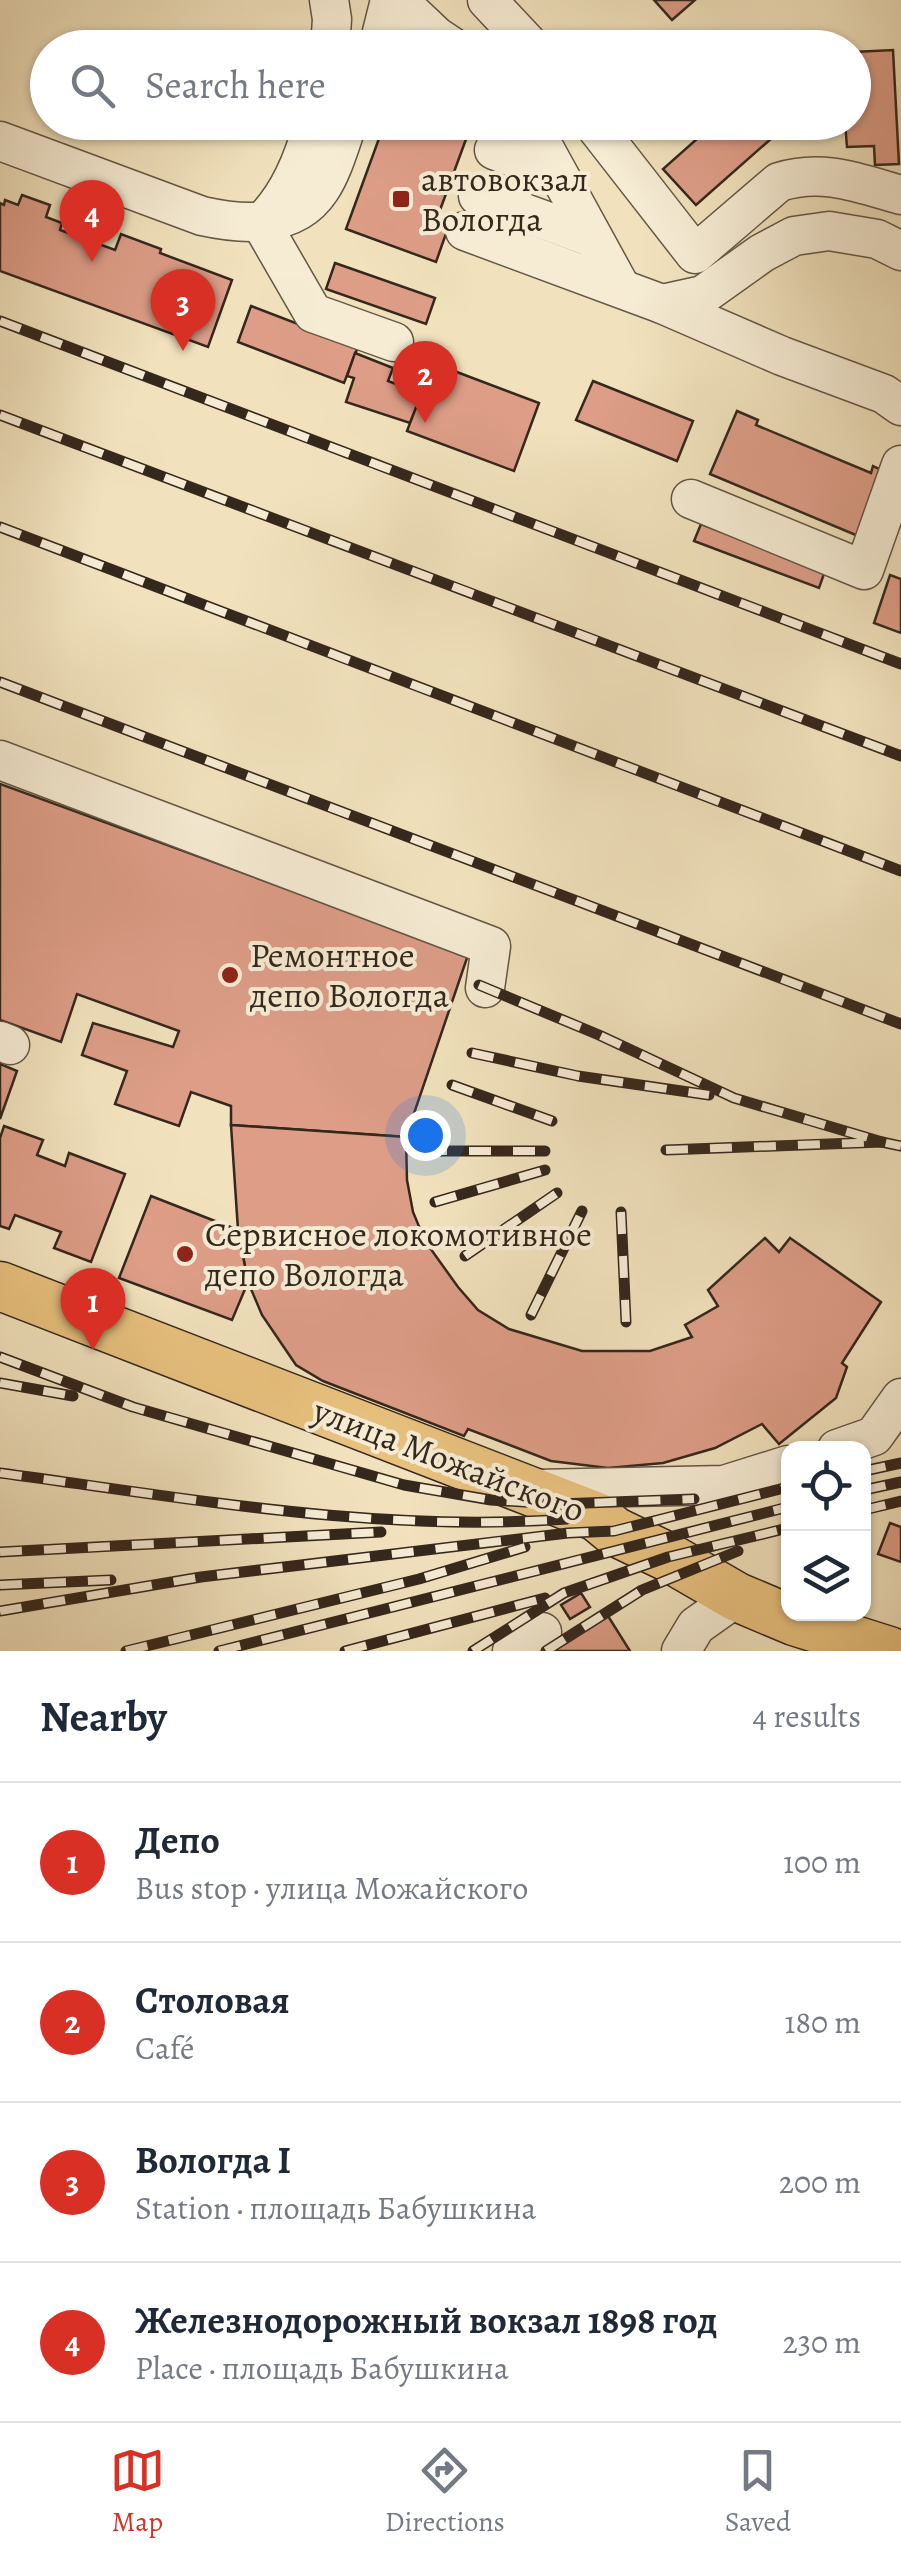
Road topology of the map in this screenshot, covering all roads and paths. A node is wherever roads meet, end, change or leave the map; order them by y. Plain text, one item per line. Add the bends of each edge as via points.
1 (329, 0) edge
2 (390, 0) edge
3 (398, 0) edge
4 (487, 0) edge
5 (330, 30) edge
6 (382, 30) edge
7 (430, 30) edge
8 (515, 30) edge
9 (0, 140) edge
10 (308, 140) edge
11 (341, 140) edge
12 (539, 140) edge
13 (606, 140) edge
14 (556, 174) junction
15 (479, 194) junction
16 (901, 195) edge
17 (261, 223) junction
18 (599, 249) junction
19 (901, 251) edge
20 (662, 304) junction
21 (394, 342) dead end
22 (895, 394) edge
23 (901, 466) edge
24 (691, 499) dead end
25 (0, 760) edge
26 (486, 988) dead end
27 (0, 1286) edge
28 (901, 1398) edge
29 (859, 1441) edge
30 (781, 1467) edge
31 (529, 1490) junction
32 (737, 1597) junction
33 (680, 1651) edge
34 (889, 1651) edge

1 - 5 street
2 - 6 street
3 - 7 street
4 - 8 street
9 - 17 street via 202,216
10 - 17 street via 287,190
11 - 17 street via 310,202
12 - 14 street
13 - 16 street via 695,254 779,182 796,176 831,175
14 - 15 street
14 - 18 street
15 - 18 street
15 - 18 street
17 - 21 street via 313,312
18 - 20 street
19 - 20 street via 829,230 794,236 703,295
20 - 22 street via 782,356
23 - 24 street via 864,570
25 - 26 street via 491,946
27 - 31 main road, улица Можайского
28 - 29 street via 874,1436
30 - 31 street via 724,1485
31 - 32 main road, улица Можайского via 598,1517
32 - 33 street via 696,1626
32 - 34 main road, улица Можайского

